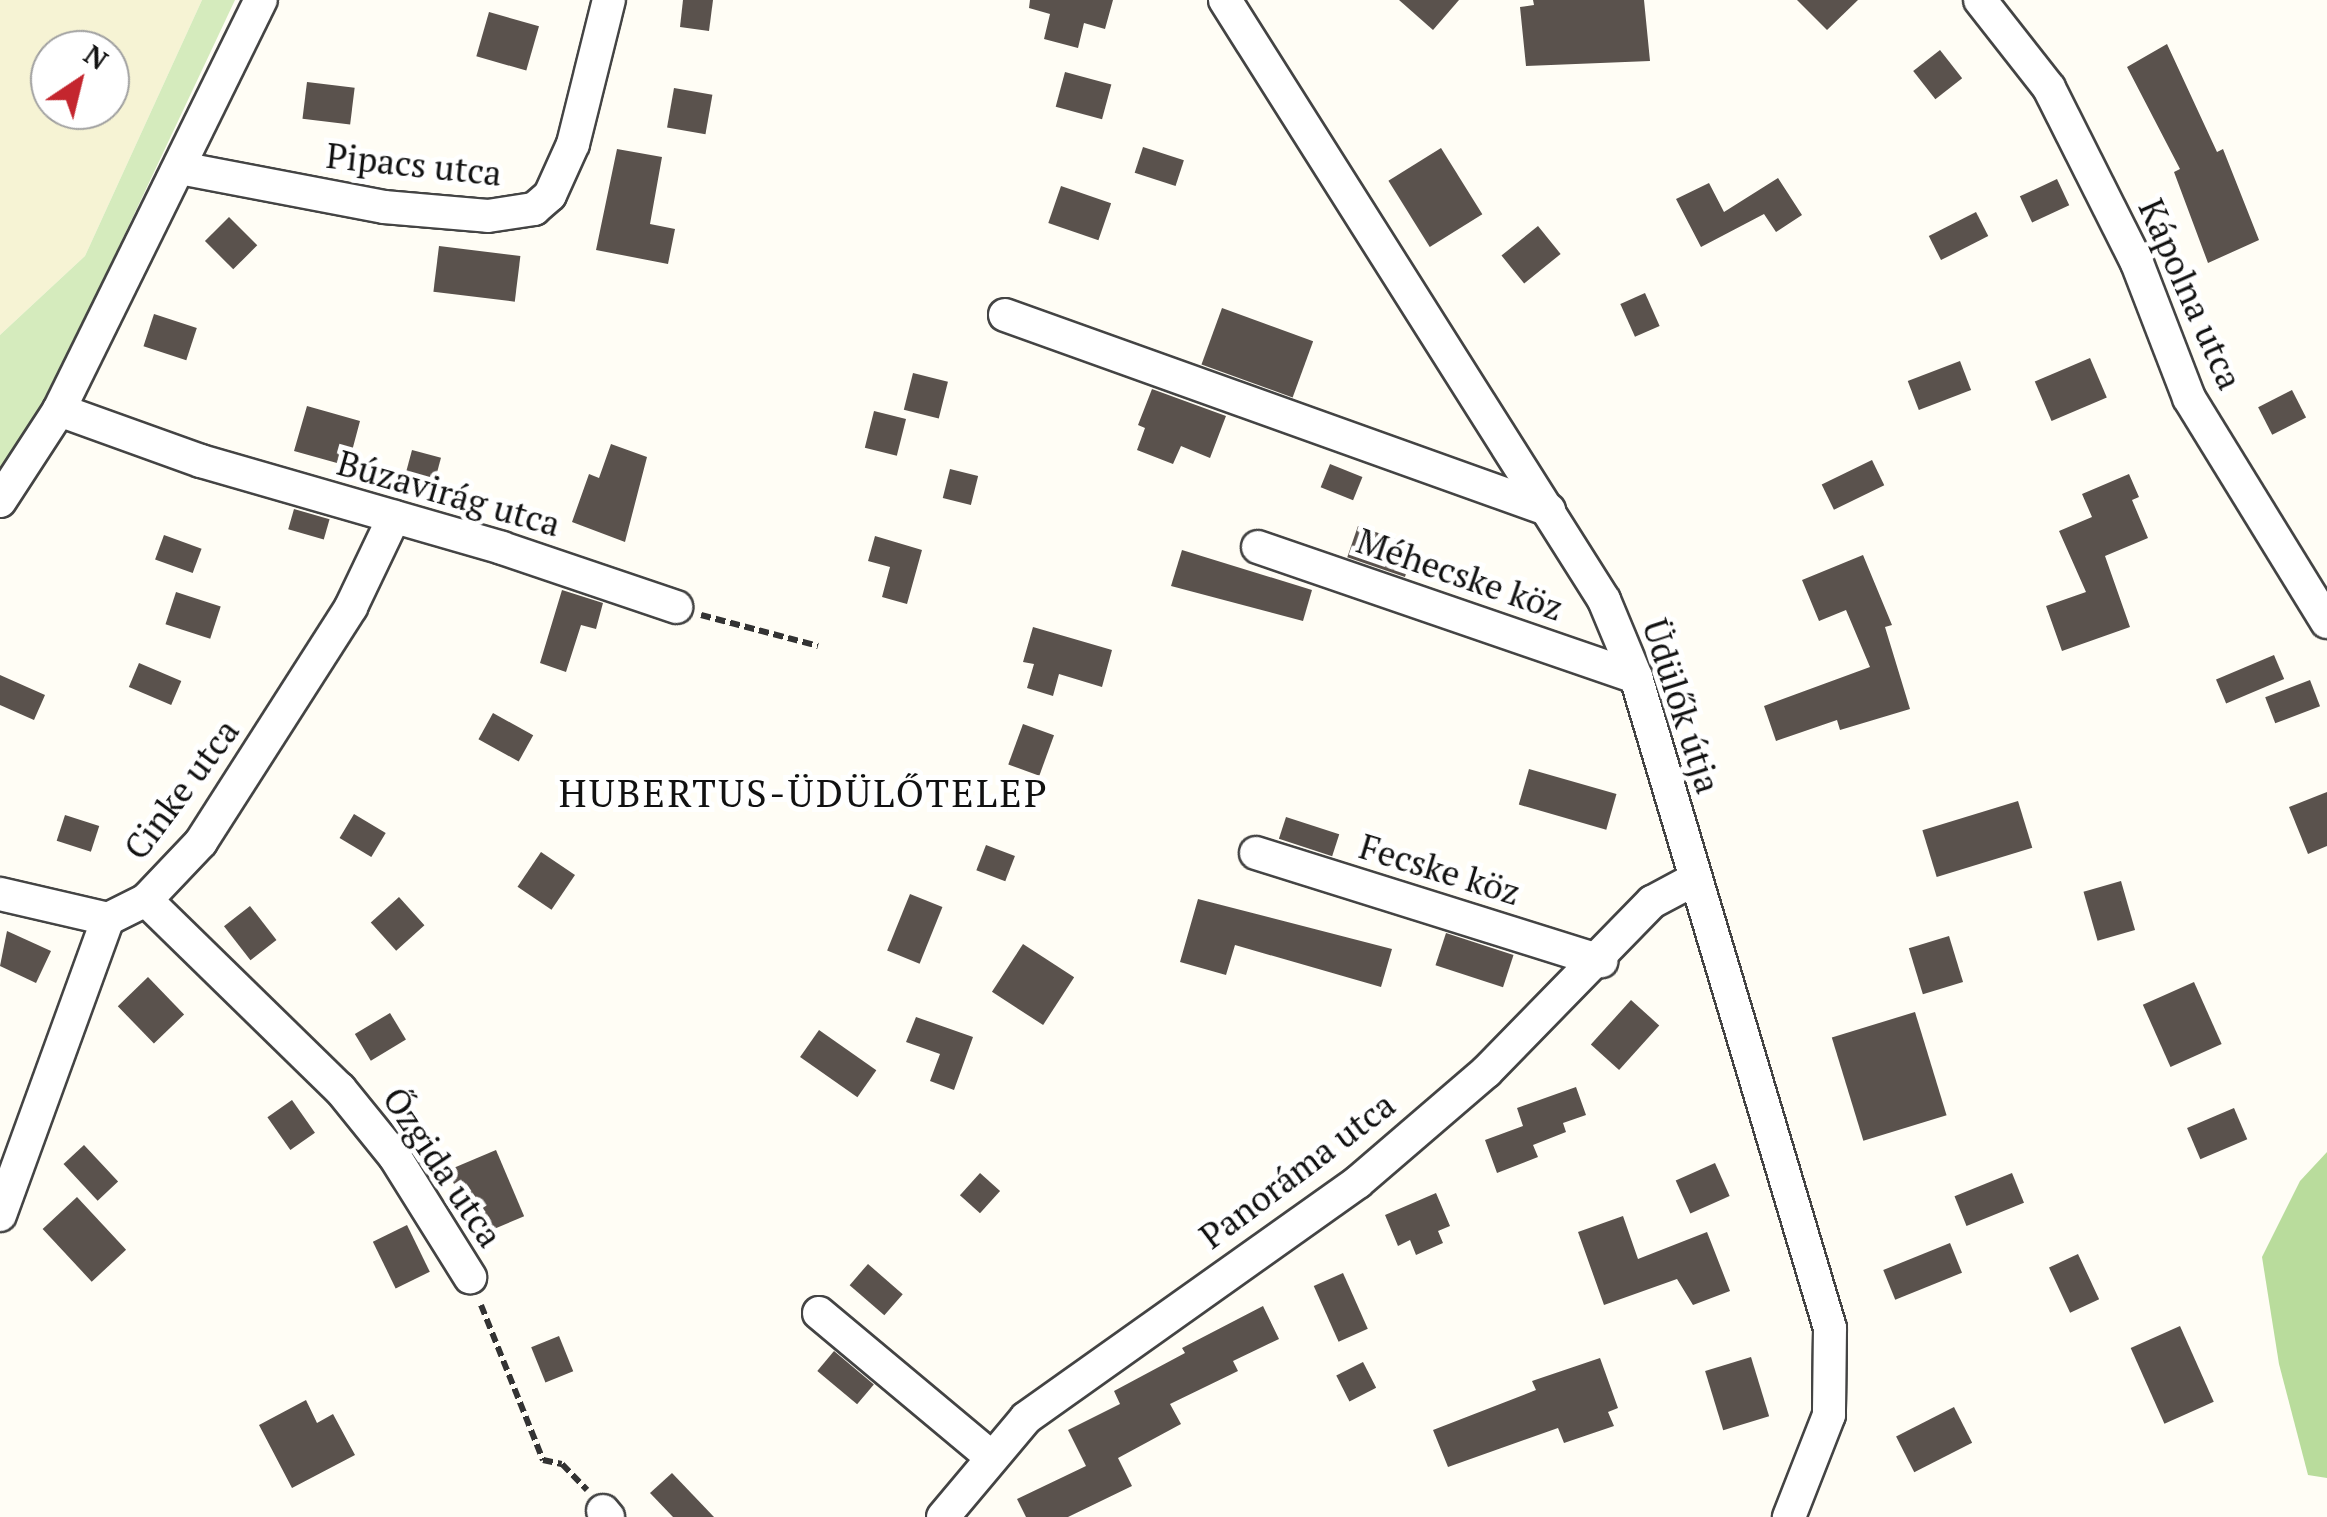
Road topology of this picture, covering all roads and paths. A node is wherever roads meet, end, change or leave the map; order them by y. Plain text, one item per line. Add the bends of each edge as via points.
1 (261, 0) edge
2 (609, 0) edge
3 (1225, 0) edge
4 (1980, 0) edge
5 (180, 168) junction
6 (1005, 315) dead end
7 (59, 410) junction
8 (0, 501) edge
9 (1549, 510) junction
10 (394, 517) junction
11 (1258, 547) dead end
12 (676, 607) joint
13 (2327, 622) edge
14 (818, 646) dead end
15 (1636, 677) junction
16 (1256, 854) dead end
17 (1693, 880) junction
18 (0, 894) edge
19 (146, 900) junction
20 (108, 919) junction
21 (1601, 960) junction
22 (0, 1215) edge
23 (470, 1276) joint
24 (818, 1314) dead end
25 (990, 1456) junction
26 (605, 1514) edge
27 (943, 1517) edge
28 (1789, 1517) edge

1 - 5 street
2 - 5 street, Pipacs utca via 573,144 550,195 534,209 488,216 384,207
3 - 9 street, Üdülők útja
4 - 13 street, Kápolna utca via 2049,88 2137,263 2190,398
5 - 7 street
6 - 9 street
7 - 8 street
7 - 10 street, Búzavirág utca via 184,456
9 - 15 street, Üdülők útja via 1604,600
10 - 12 street, Búzavirág utca
10 - 19 street, Cinke utca via 351,607 246,777 201,842
11 - 15 street, Méhecske köz
12 - 14 path
15 - 17 street, Üdülők útja
16 - 21 street, Fecske köz
17 - 21 street, Panoráma utca via 1652,902
17 - 28 street, Üdülők útja via 1830,1328 1830,1415
18 - 20 street
19 - 20 street, Cinke utca
19 - 23 street, Őzgida utca via 340,1089 396,1157
20 - 22 street
21 - 25 street, Panoráma utca via 1358,1182 1059,1391
23 - 26 path, Őzgida utca via 543,1460 571,1470
24 - 25 street
25 - 27 street, Panoráma utca

